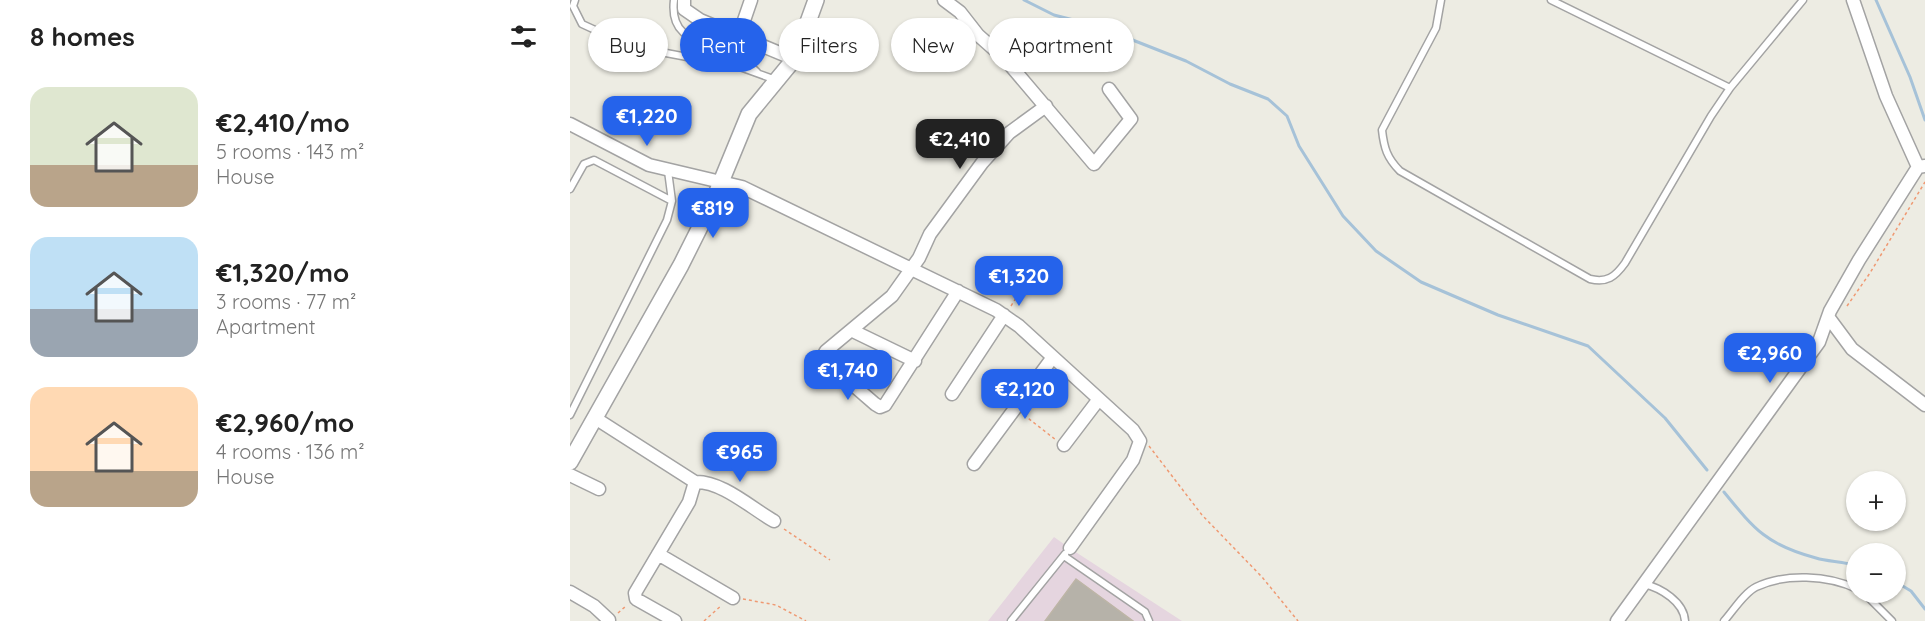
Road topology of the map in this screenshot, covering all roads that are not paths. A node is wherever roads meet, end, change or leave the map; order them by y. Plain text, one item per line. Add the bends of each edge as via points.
1 (574, 0) edge
2 (674, 0) edge
3 (684, 0) edge
4 (751, 0) edge
5 (816, 0) edge
6 (944, 0) edge
7 (1441, 0) edge
8 (1551, 0) edge
9 (1803, 0) edge
10 (1853, 0) edge
11 (697, 18) edge
12 (745, 18) edge
13 (809, 18) edge
14 (783, 72) edge
15 (760, 74) junction
16 (777, 80) junction
17 (1730, 88) junction
18 (1109, 89) dead end
19 (1046, 106) junction
20 (570, 124) edge
21 (1922, 166) edge
22 (668, 171) junction
23 (721, 182) junction
24 (570, 189) edge
25 (672, 201) junction
26 (897, 262) junction
27 (911, 269) junction
28 (902, 284) junction
29 (958, 291) junction
30 (1004, 315) junction
31 (1829, 318) junction
32 (853, 330) junction
33 (1053, 357) junction
34 (915, 361) junction
35 (952, 394) dead end
36 (1099, 399) junction
37 (1925, 405) edge
38 (570, 415) edge
39 (595, 418) junction
40 (1064, 446) road end
41 (570, 462) edge
42 (974, 464) dead end
43 (570, 475) edge
44 (695, 483) junction
45 (599, 489) dead end
46 (774, 522) road end
47 (1067, 551) junction
48 (658, 554) junction
49 (1644, 584) junction
50 (1846, 585) edge
51 (570, 592) edge
52 (733, 598) road end
53 (1874, 603) edge
54 (609, 620) edge
55 (675, 621) edge
56 (1011, 621) edge
57 (1149, 621) edge
58 (1617, 621) edge
59 (1685, 621) edge
60 (1724, 621) edge
61 (1892, 621) edge

1 - 15 lane via 582,24 606,35
2 - 15 lane via 674,21 681,30 692,39 731,52
3 - 11 street via 687,14
4 - 12 street
5 - 13 street
6 - 19 street via 960,12
7 - 17 lane via 1436,28 1382,130 1389,159 1400,171 1590,279 1601,281 1617,274
8 - 17 lane
9 - 17 lane
10 - 21 street via 1886,96
14 - 16 street
15 - 16 lane
16 - 23 street via 749,114
18 - 19 street via 1131,119 1094,164
19 - 27 street via 999,143 936,225
20 - 22 street
21 - 31 street via 1859,260
22 - 23 street
22 - 25 lane
23 - 26 street via 742,187
23 - 39 street via 681,265
24 - 25 lane via 584,164 594,160
25 - 38 lane via 667,220
26 - 27 street
26 - 28 street
27 - 28 street
27 - 29 street
28 - 32 street
29 - 30 street
29 - 34 street
30 - 33 street
30 - 35 street
31 - 37 street via 1852,349
31 - 49 street via 1819,342
32 - 34 street
32 - 34 street via 822,358 880,407
33 - 36 street
33 - 42 street
36 - 40 street
36 - 47 street via 1140,441 1133,460
39 - 41 street
39 - 44 street
43 - 45 street
44 - 46 street via 719,488
44 - 48 street via 689,502
47 - 56 lane
47 - 57 lane via 1145,612
48 - 52 street
48 - 55 street via 636,589 636,599
49 - 58 street
49 - 59 lane via 1654,586 1678,604
50 - 60 lane via 1787,577 1754,588
51 - 54 street
53 - 61 lane

